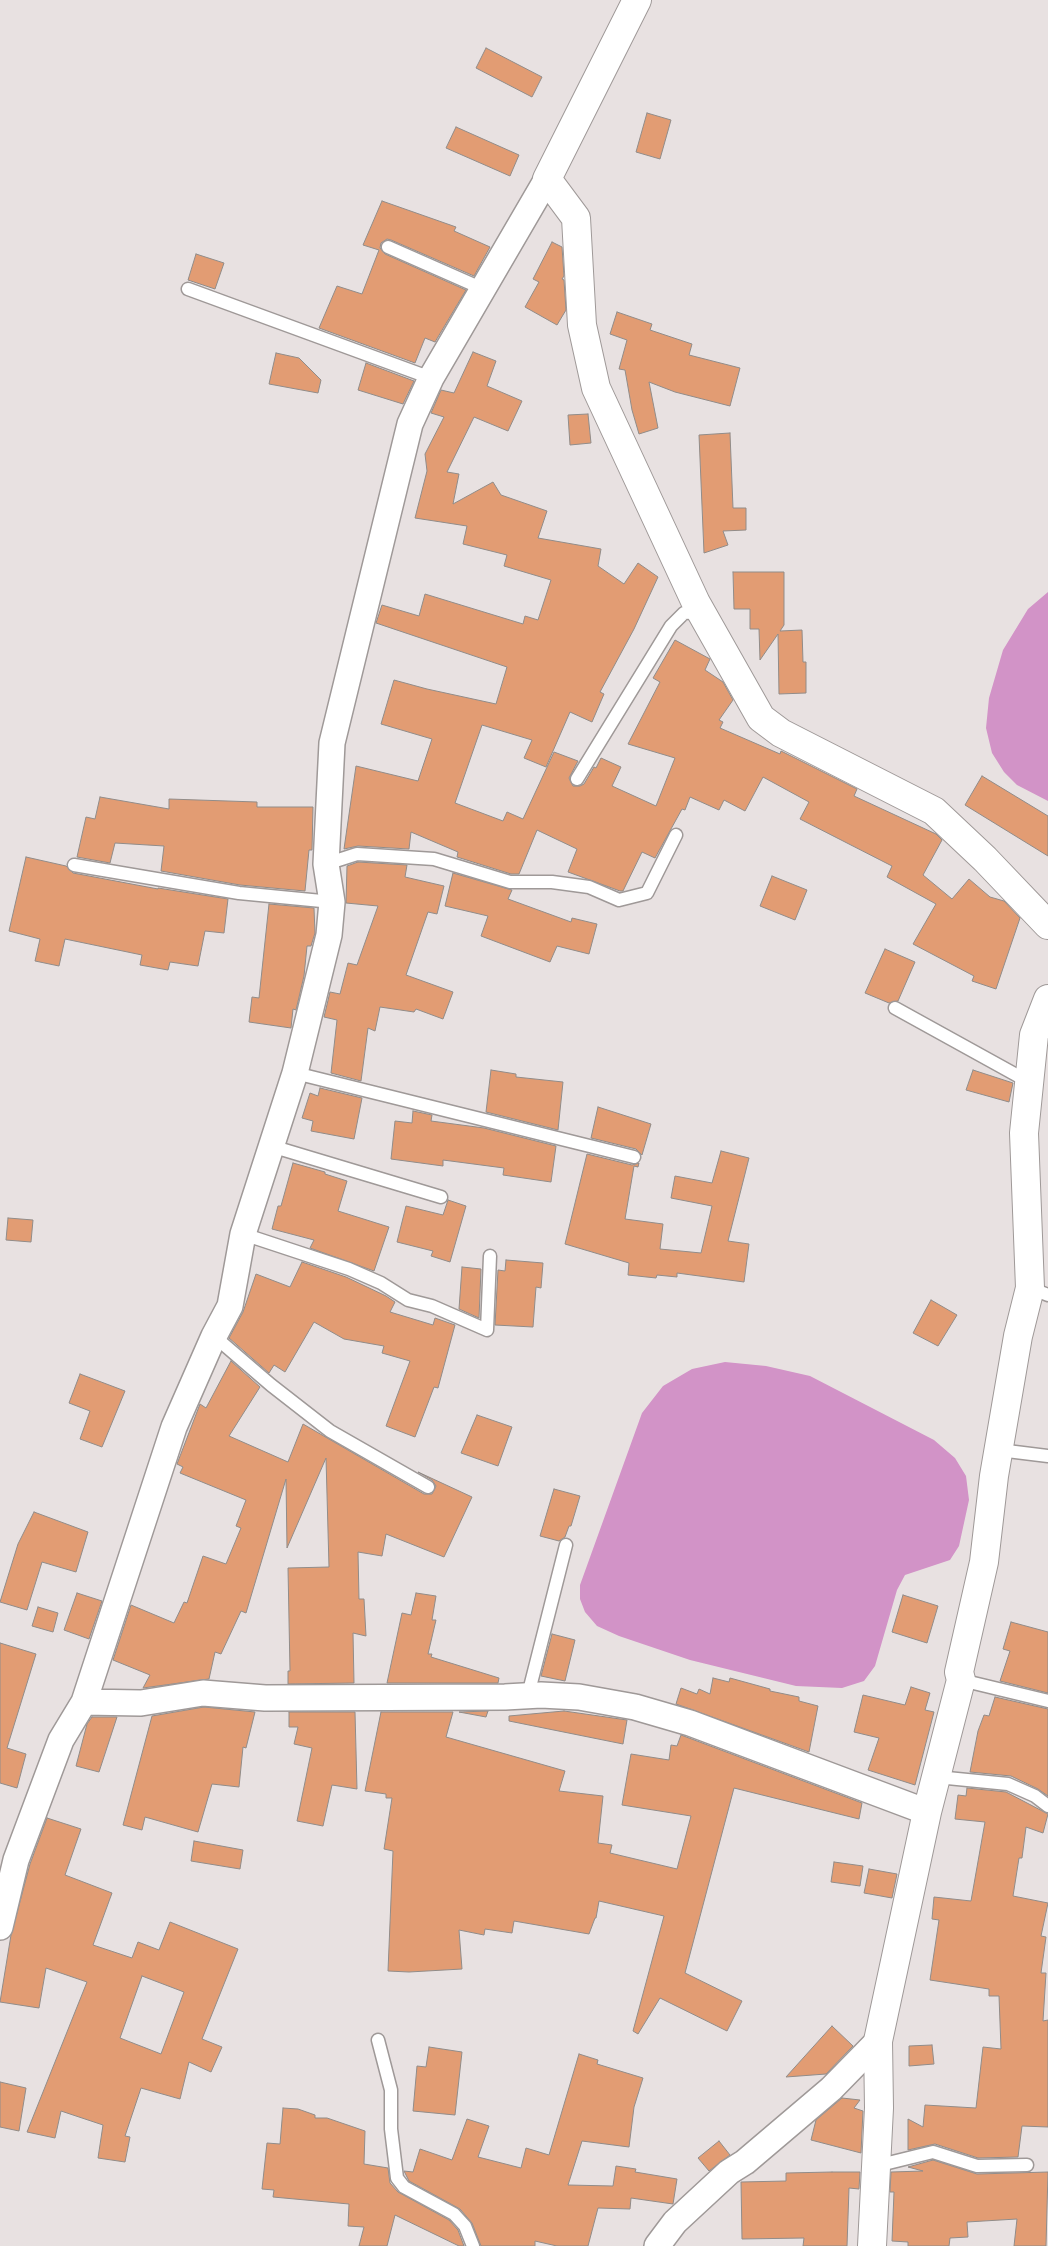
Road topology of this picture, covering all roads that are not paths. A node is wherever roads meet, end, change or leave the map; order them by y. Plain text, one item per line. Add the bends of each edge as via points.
1 (637, 0) edge
2 (547, 178) junction
3 (388, 247) dead end
4 (482, 288) junction
5 (188, 289) dead end
6 (431, 378) junction
7 (701, 612) junction
8 (577, 779) dead end
9 (676, 835) dead end
10 (326, 864) junction
11 (74, 865) dead end
12 (332, 902) junction
13 (1048, 926) edge
14 (1048, 999) edge
15 (895, 1008) dead end
16 (295, 1073) junction
17 (1029, 1082) junction
18 (271, 1146) junction
19 (634, 1157) dead end
20 (441, 1197) dead end
21 (243, 1234) junction
22 (490, 1256) dead end
23 (1039, 1292) edge
24 (214, 1336) junction
25 (999, 1450) junction
26 (1048, 1456) edge
27 (428, 1487) dead end
28 (566, 1545) dead end
29 (960, 1680) junction
30 (528, 1695) junction
31 (1048, 1701) edge
32 (84, 1702) junction
33 (937, 1777) junction
34 (1048, 1806) edge
35 (927, 1812) junction
36 (0, 1927) edge
37 (378, 2040) dead end
38 (878, 2041) junction
39 (1027, 2165) dead end
40 (876, 2166) junction
41 (473, 2246) edge
42 (656, 2246) edge
43 (872, 2246) edge

1 - 2 street
2 - 4 street
2 - 7 street via 576,218 582,325 596,388
3 - 4 lane
4 - 6 street
5 - 6 lane
6 - 10 street via 410,424 332,743
7 - 8 lane via 684,613 671,626
7 - 13 street via 761,718 780,733 934,811
9 - 10 lane via 647,893 619,900 589,888 552,882 510,882 434,859 357,854
10 - 12 street
11 - 12 lane via 240,893
12 - 16 street via 329,935
14 - 17 street via 1034,1035
15 - 17 lane
16 - 18 street
16 - 19 lane
17 - 23 street via 1024,1132
18 - 20 lane
18 - 21 street
21 - 22 lane via 349,1269 408,1300 432,1306 487,1330
21 - 24 street via 230,1306
23 - 25 street via 1018,1336
24 - 27 lane via 330,1431
24 - 32 street via 174,1426
25 - 26 lane
25 - 29 street via 984,1562 959,1672
28 - 30 lane
29 - 31 lane
29 - 33 street
30 - 32 street via 265,1698 203,1693 141,1703
30 - 35 street via 579,1697 635,1707 690,1724
32 - 36 street via 61,1740 20,1851
33 - 34 lane via 1008,1784
33 - 35 street
35 - 38 street
37 - 41 lane via 391,2090 390,2130 397,2178 404,2187 454,2214 465,2226
38 - 40 street
38 - 42 street via 831,2089 745,2162 728,2172 674,2222
39 - 40 lane via 978,2166 933,2152
40 - 43 street

